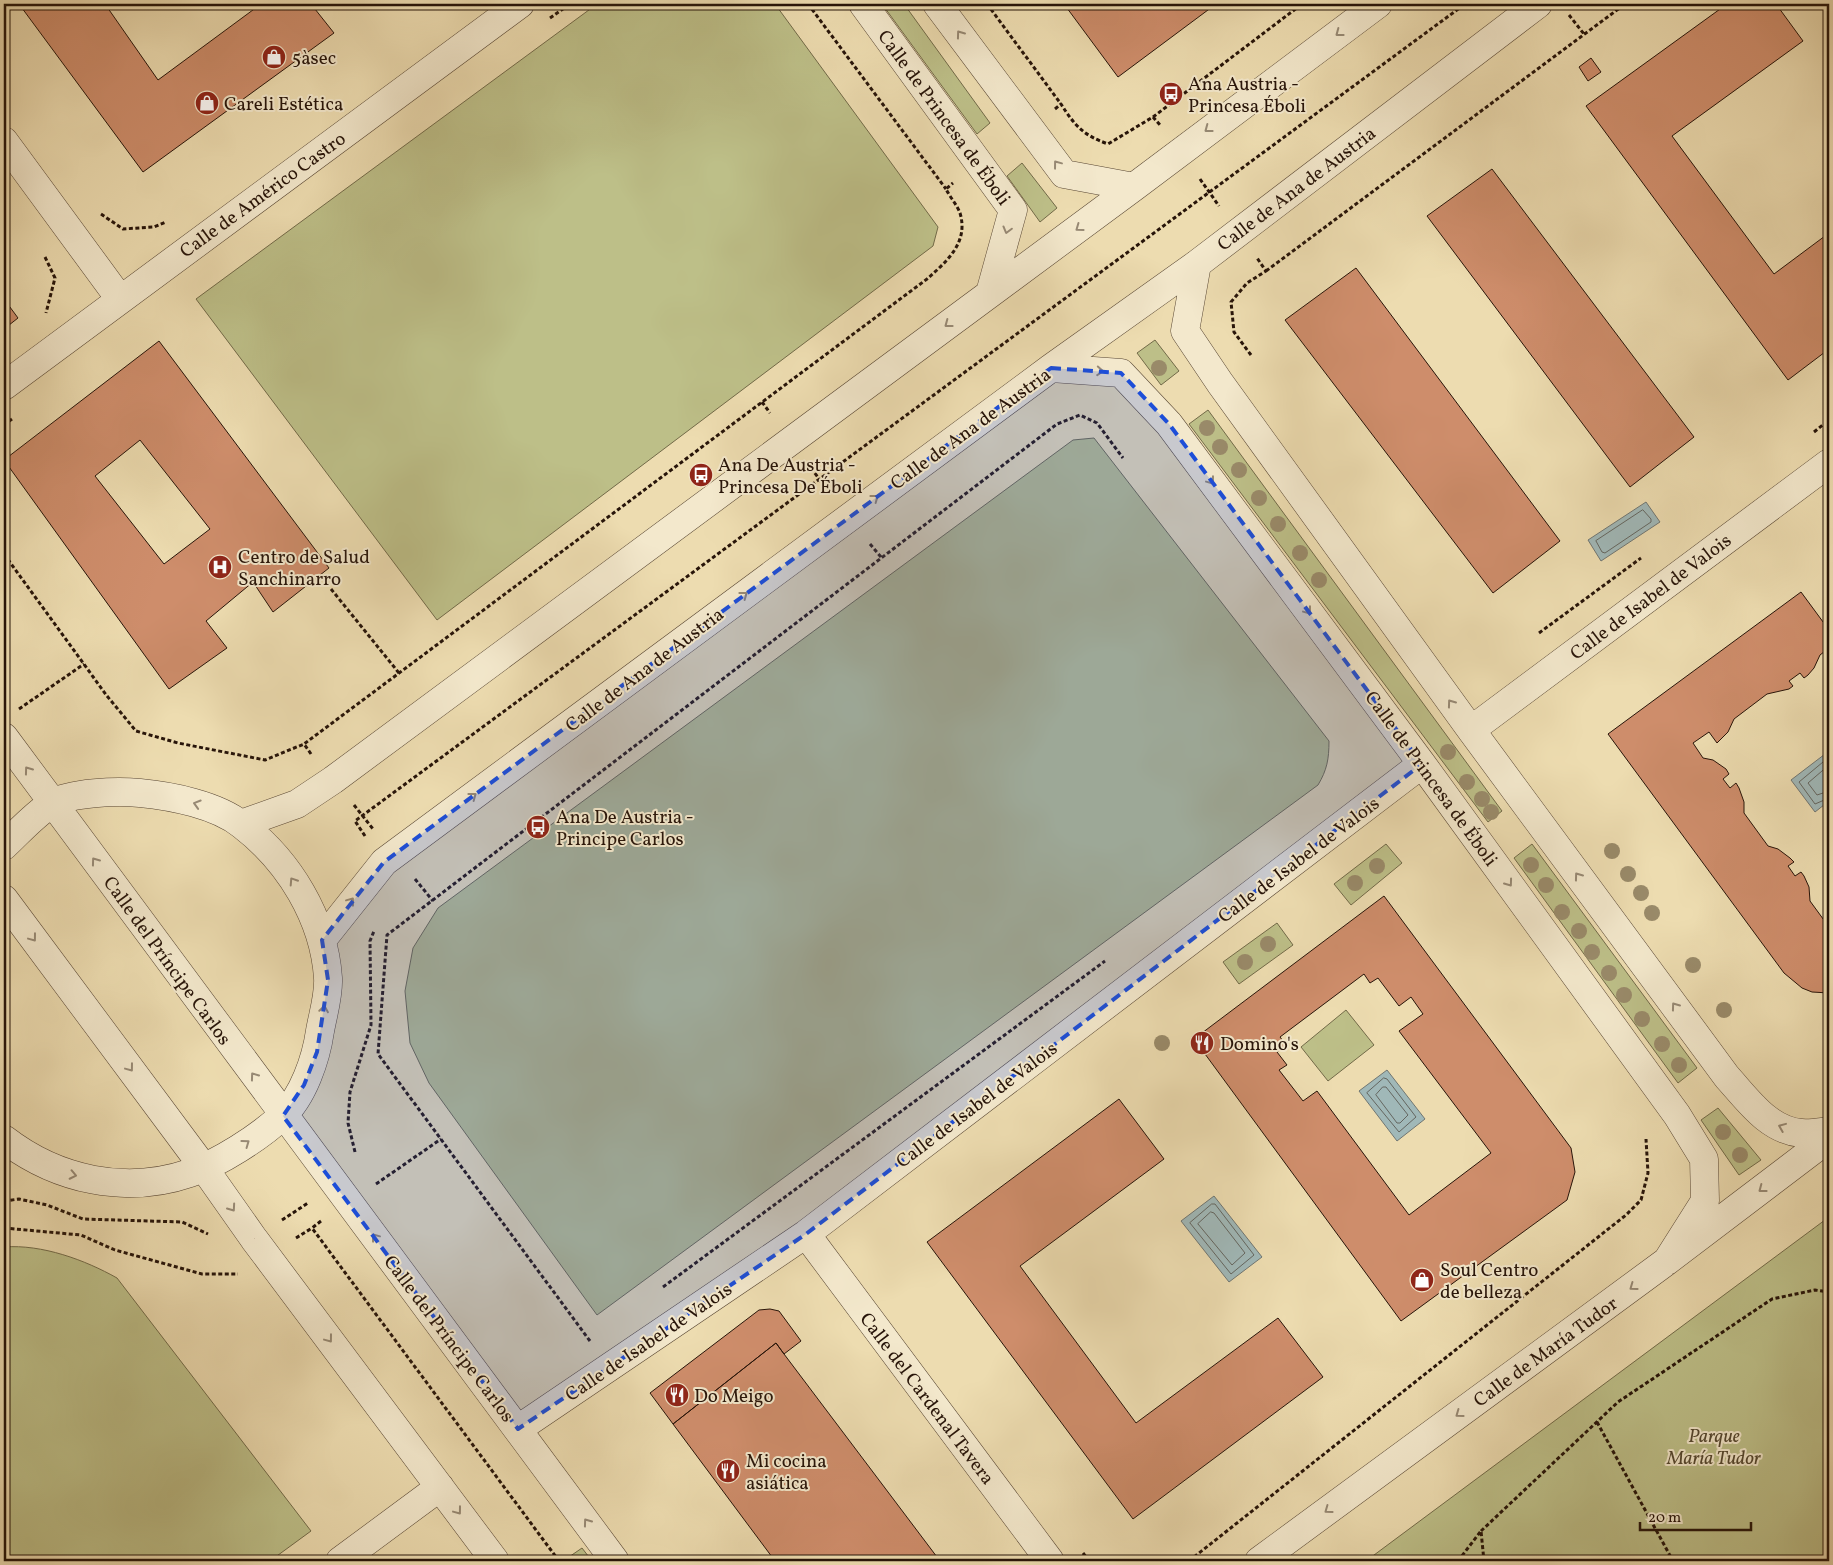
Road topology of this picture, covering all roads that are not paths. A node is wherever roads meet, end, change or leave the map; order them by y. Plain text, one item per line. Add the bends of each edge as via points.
1 (520, 4) edge
2 (862, 4) edge
3 (938, 4) edge
4 (1378, 4) edge
5 (1538, 4) edge
6 (4, 141) edge
7 (1134, 187) junction
8 (1197, 264) junction
9 (990, 293) junction
10 (120, 299) junction
11 (1051, 368) junction
12 (4, 386) edge
13 (1829, 463) edge
14 (8, 725) edge
15 (1471, 730) junction
16 (1422, 764) junction
17 (52, 804) junction
18 (241, 824) junction
19 (4, 846) edge
20 (4, 899) edge
21 (322, 940) junction
22 (283, 1116) junction
23 (1829, 1131) edge
24 (1829, 1138) edge
25 (4, 1139) edge
26 (16, 1159) edge
27 (204, 1168) junction
28 (806, 1234) junction
29 (1667, 1261) junction
30 (518, 1429) junction
31 (440, 1486) junction
32 (340, 1561) edge
33 (495, 1561) edge
34 (615, 1561) edge
35 (1050, 1561) edge
36 (1259, 1561) edge

1 - 10 street, Calle de Américo Castro
2 -> 9 street, Calle de Princesa de Éboli via 1013,210
7 -> 3 street via 1064,174
4 -> 7 street
5 - 8 street, Calle de Ana de Austria
6 - 10 street
7 -> 9 street
8 - 11 street, Calle de Ana de Austria
15 -> 8 street via 1185,331
9 -> 18 street via 333,780 297,804
10 - 12 street, Calle de Américo Castro
11 -> 16 street, Calle de Princesa de Éboli via 1121,373 1162,416
21 -> 11 street, Calle de Ana de Austria via 384,862
13 - 15 street, Calle de Isabel de Valois
17 -> 14 street, Calle del Príncipe Carlos
23 -> 15 street via 1801,1133 1780,1127 1763,1117 1727,1077
16 - 28 street, Calle de Isabel de Valois
16 -> 29 street, Calle de Princesa de Éboli via 1677,1115 1704,1159 1705,1201
18 -> 17 street via 202,805 164,796 126,792 90,794
17 - 19 street
22 -> 17 street, Calle del Príncipe Carlos
21 -> 18 street via 312,911 290,876 275,856
20 -> 27 street
22 -> 21 street via 304,1085 317,1052 328,980
27 -> 22 street
30 -> 22 street, Calle del Príncipe Carlos
24 -> 29 street, Calle de María Tudor
25 - 26 street
26 -> 27 street via 104,1182 175,1178
27 -> 31 street
28 - 30 street, Calle de Isabel de Valois
28 - 35 street, Calle del Cardenal Tavera
29 -> 36 street, Calle de María Tudor
34 -> 30 street, Calle del Príncipe Carlos
31 - 32 street
31 -> 33 street

